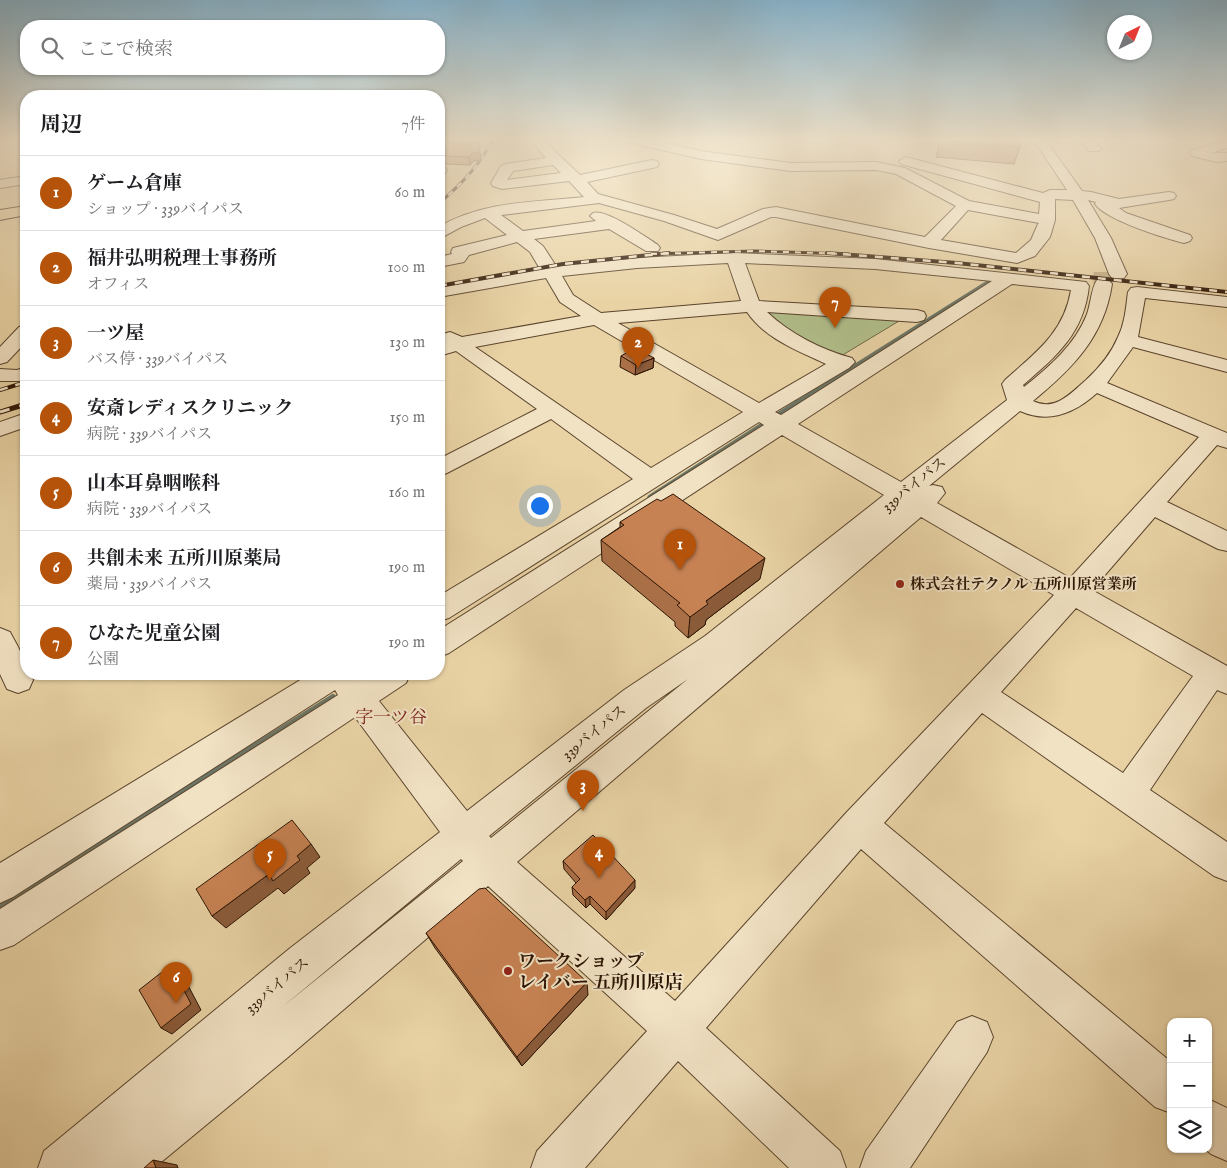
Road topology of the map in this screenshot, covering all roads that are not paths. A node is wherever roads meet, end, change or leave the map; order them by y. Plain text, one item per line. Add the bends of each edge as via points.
1 (589, 194) edge
2 (944, 194) edge
3 (1026, 194) edge
4 (1077, 195) junction
5 (1169, 196) dead end
6 (593, 198) junction
7 (1047, 199) junction
8 (966, 205) junction
9 (20, 212) edge
10 (487, 212) junction
11 (0, 215) edge
12 (1047, 220) junction
13 (612, 224) junction
14 (445, 230) edge
15 (521, 236) junction
16 (1184, 238) dead end
17 (929, 243) junction
18 (652, 248) dead end
19 (734, 258) junction
20 (445, 261) edge
21 (551, 272) junction
22 (982, 274) junction
23 (1009, 278) junction
24 (958, 290) dead end
25 (445, 291) edge
26 (1227, 302) edge
27 (752, 306) junction
28 (597, 319) junction
29 (20, 337) edge
30 (1127, 340) junction
31 (448, 347) edge
32 (0, 358) edge
33 (842, 364) junction
34 (1227, 366) edge
35 (0, 376) edge
36 (20, 376) edge
37 (1093, 384) junction
38 (1025, 405) junction
39 (552, 410) junction
40 (770, 418) junction
41 (20, 422) edge
42 (0, 429) edge
43 (1220, 438) edge
44 (445, 465) edge
45 (651, 480) junction
46 (910, 499) junction
47 (1152, 505) junction
48 (1227, 542) edge
49 (1074, 593) junction
50 (445, 606) edge
51 (0, 640) edge
52 (445, 641) edge
53 (1220, 677) edge
54 (357, 680) edge
55 (16, 681) edge
56 (344, 682) edge
57 (979, 694) junction
58 (1127, 795) junction
59 (859, 826) junction
60 (477, 849) junction
61 (1227, 863) edge
62 (0, 884) edge
63 (0, 931) edge
64 (677, 1030) junction
65 (972, 1037) dead end
66 (1167, 1087) edge
67 (1212, 1125) edge
68 (1227, 1138) edge
69 (61, 1168) edge
70 (117, 1168) edge
71 (554, 1168) edge
72 (823, 1168) edge
73 (883, 1168) edge

1 - 6 street
2 - 8 street
3 - 7 street
4 - 5 street via 1118,204
4 - 7 street via 1050,194
4 - 16 street via 1122,216
4 - 38 street via 1105,240 1116,309 1106,334 1085,366
6 - 10 street
6 - 13 street via 592,212
6 - 17 street via 718,235 768,212 776,212
7 - 12 street
8 - 12 street via 1010,221
8 - 17 street
9 - 11 highway
10 - 14 street
10 - 15 street
12 - 17 street via 1038,243 1017,258
13 - 15 street
13 - 18 street
15 - 20 street via 459,252 461,256 458,258
15 - 21 street via 537,249
19 - 21 street
19 - 22 street via 874,264
19 - 27 street
21 - 25 street
21 - 28 street via 566,298
22 - 23 street
22 - 24 street
23 - 38 street via 1080,286 1076,310 1064,333 1012,384
23 - 40 street
26 - 30 street via 1137,292 1135,316
27 - 28 street
27 - 33 street via 764,322
27 - 33 street via 925,311
28 - 31 street
28 - 40 street
29 - 32 street
30 - 34 street
30 - 37 street via 1113,363
31 - 39 street
33 - 40 street
35 - 36 street
37 - 38 street via 1071,404 1054,410
37 - 43 street
38 - 46 street
39 - 44 street
39 - 45 street
40 - 45 street
40 - 46 street
40 - 52 street
41 - 42 street
43 - 47 street
45 - 50 street
46 - 49 street
46 - 60 street via 716,671
47 - 48 street
47 - 49 street
49 - 53 street
49 - 57 street
51 - 55 street
53 - 58 street
54 - 56 street
56 - 60 street
56 - 62 street
56 - 63 street
57 - 58 street
57 - 59 street
58 - 61 street
59 - 64 street
59 - 66 street
60 - 64 street
60 - 69 street, 339バイパス via 303,963
60 - 70 street via 272,1043
64 - 71 street
64 - 72 street
65 - 73 street
67 - 68 street

